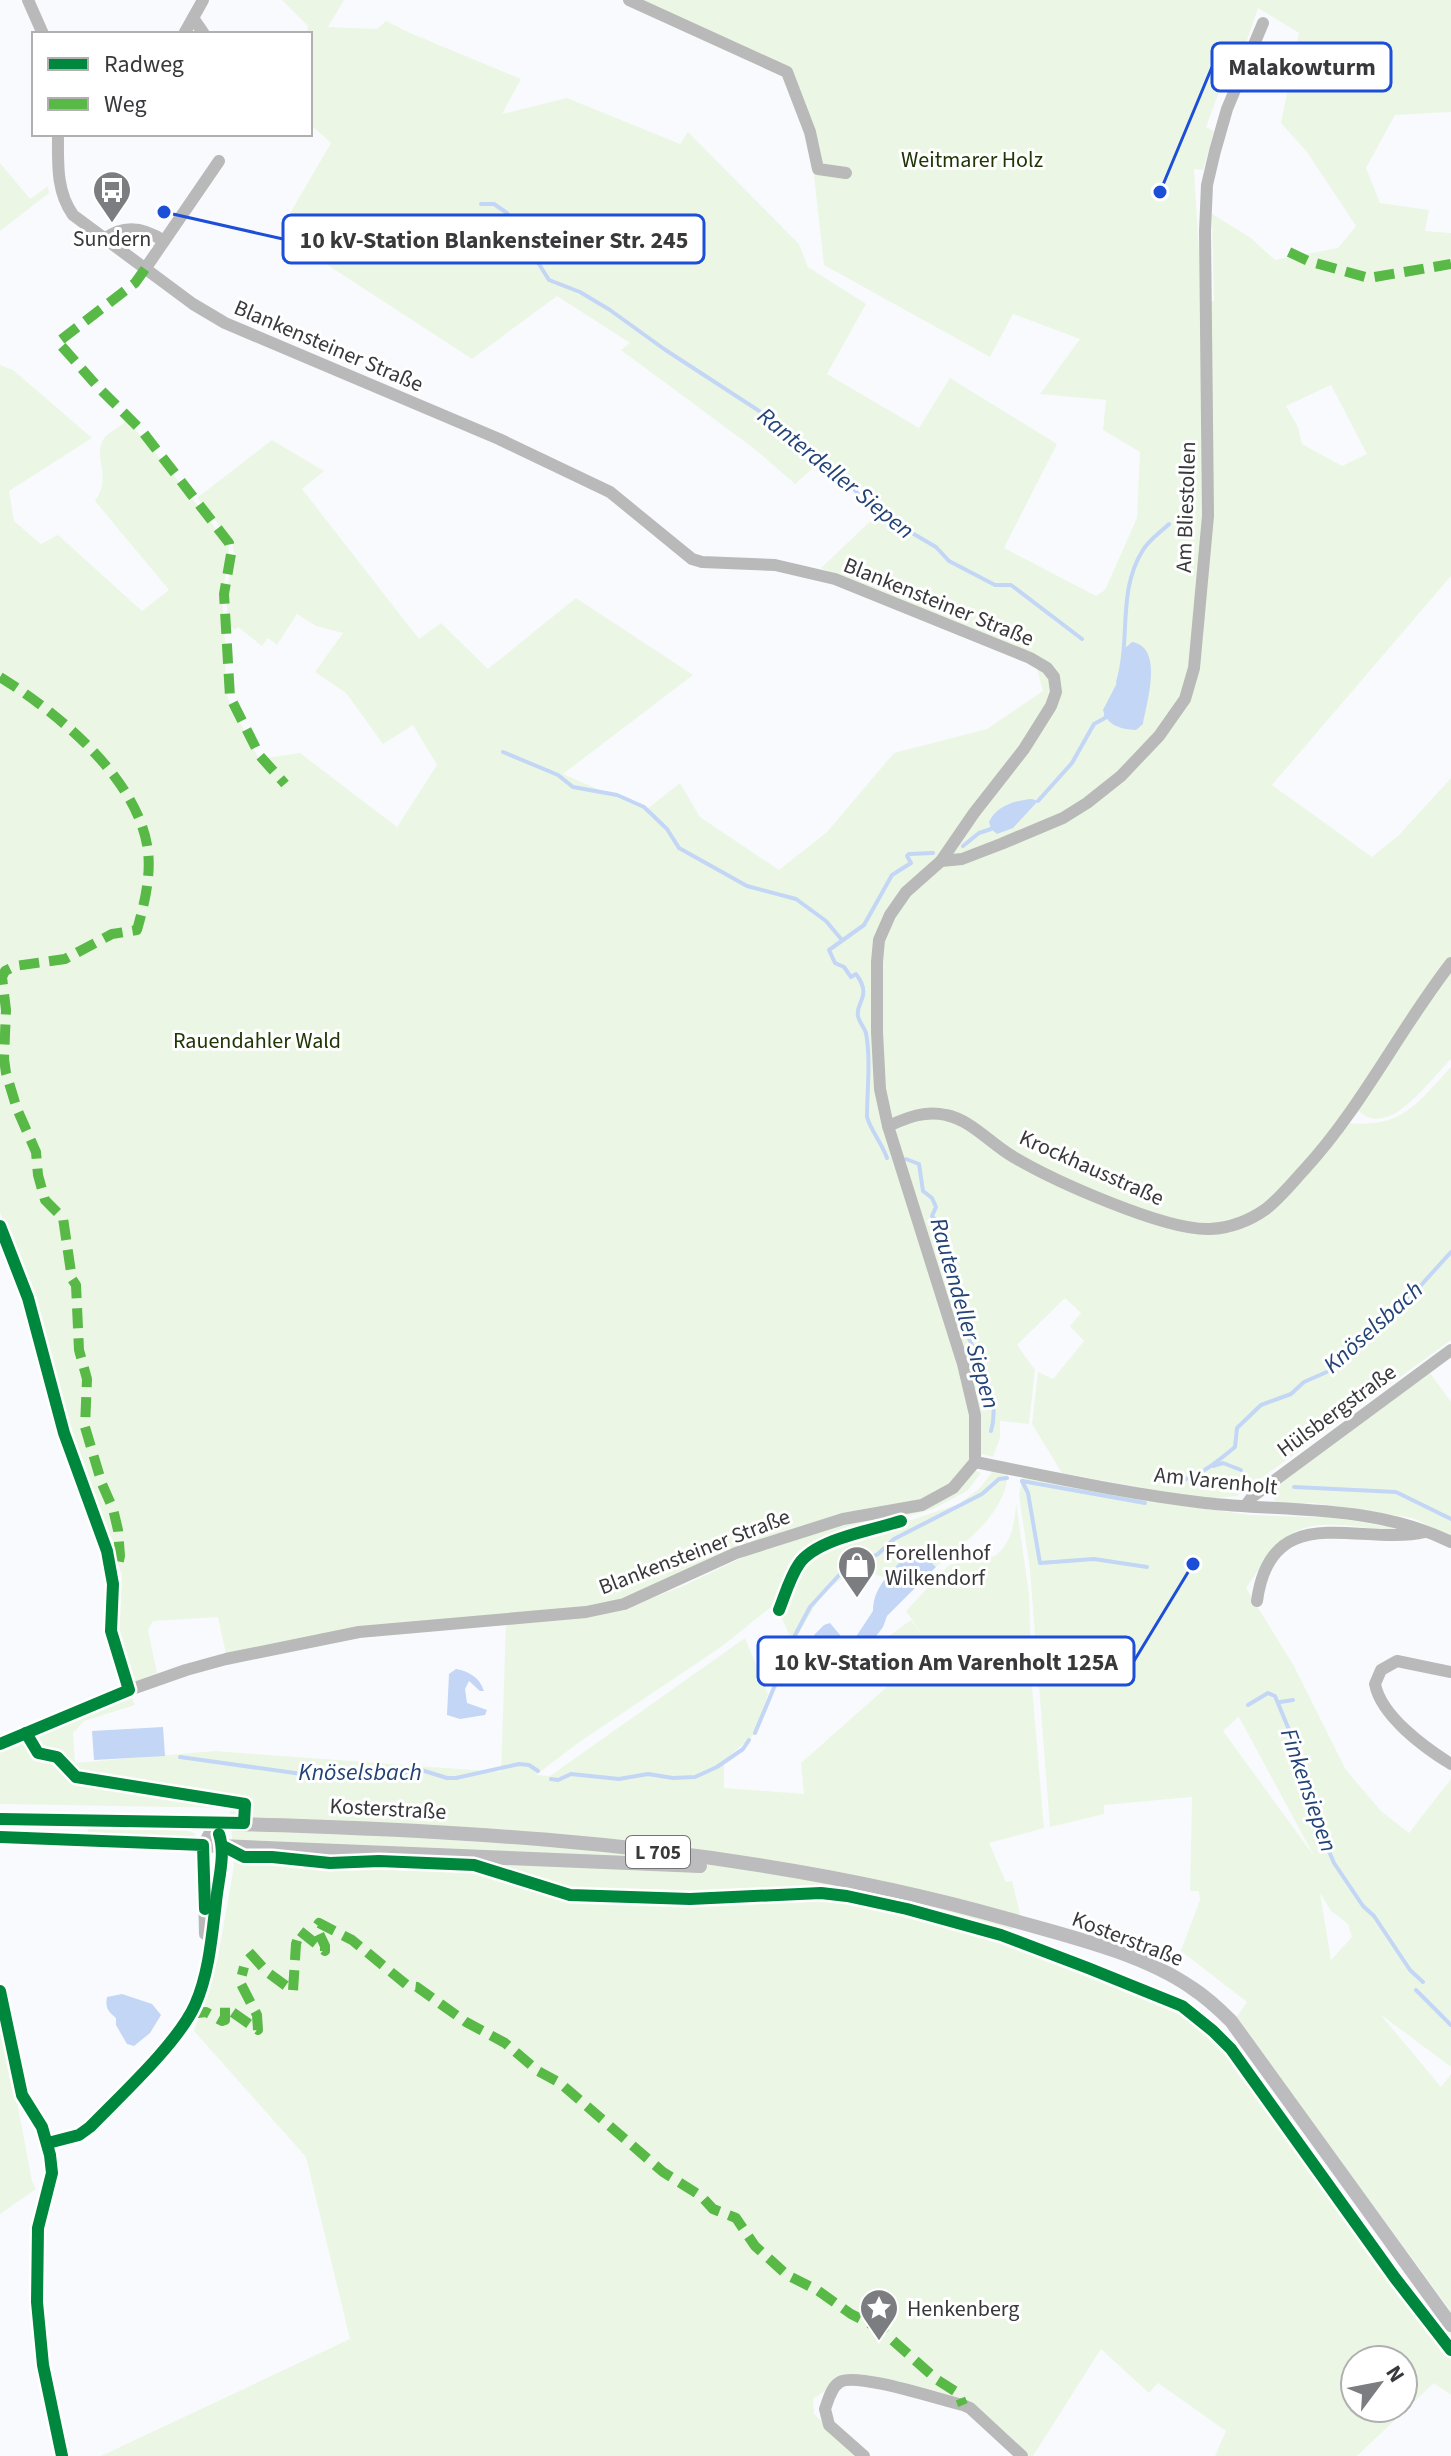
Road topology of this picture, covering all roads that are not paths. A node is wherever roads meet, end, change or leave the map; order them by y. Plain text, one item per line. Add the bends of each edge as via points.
1 (28, 0) edge
2 (203, 0) edge
3 (629, 0) edge
4 (193, 18) junction
5 (1263, 23) dead end
6 (42, 32) edge
7 (185, 32) edge
8 (203, 32) edge
9 (58, 136) edge
10 (219, 161) dead end
11 (846, 173) dead end
12 (104, 239) junction
13 (164, 241) junction
14 (145, 269) junction
15 (941, 861) junction
16 (1451, 963) edge
17 (888, 1126) junction
18 (1451, 1350) edge
19 (975, 1462) junction
20 (1246, 1505) junction
21 (1428, 1531) junction
22 (1451, 1542) edge
23 (1257, 1601) dead end
24 (1451, 1672) edge
25 (0, 1744) edge
26 (1451, 1764) edge
27 (0, 1819) edge
28 (215, 1823) junction
29 (0, 1837) edge
30 (203, 1845) junction
31 (223, 1846) junction
32 (772, 1869) junction
33 (206, 1965) junction
34 (0, 1991) edge
35 (48, 2143) junction
36 (1451, 2325) edge
37 (62, 2456) edge
38 (864, 2456) edge
39 (1022, 2456) edge

1 - 6 street
2 - 4 street
3 - 11 street via 787,72 818,169
4 - 7 street
4 - 8 street
5 - 15 street, Am Bliestollen via 1227,109 1207,185 1208,516 1194,668 1185,699 1159,736 1087,803 1001,844
9 - 12 street, Blankensteiner Straße via 59,183 67,206
10 - 13 street
12 - 13 street via 125,229 141,229
12 - 14 street, Blankensteiner Straße
13 - 14 street
14 - 15 street, Blankensteiner Straße via 225,323 610,492 692,559 775,565 835,579 1047,668 1056,684 1051,706
15 - 17 street, Blankensteiner Straße via 906,892 879,940 877,1032
16 - 17 street, Krockhausstraße via 1327,1145 1266,1208 1228,1227 1192,1228 1101,1198 1012,1156 961,1119 916,1114
17 - 19 street, Blankensteiner Straße via 963,1364 975,1415
18 - 20 street, Hülsbergstraße
19 - 20 street, Am Varenholt via 1174,1498
19 - 25 street, Blankensteiner Straße via 953,1488 922,1505 843,1519 749,1549 624,1604 359,1632 226,1659 129,1690
20 - 21 street, Am Varenholt via 1363,1514
21 - 22 street, Am Varenholt
21 - 23 street via 1408,1536 1315,1532 1290,1542 1270,1562
24 - 26 street via 1397,1661 1381,1670 1375,1684 1380,1700 1400,1723
27 - 28 main road, Kosterstraße / L 705
28 - 30 street
28 - 31 street
28 - 32 main road, Kosterstraße / L 705 via 482,1835
29 - 30 main road, Kosterstraße / L 705
30 - 31 main road, Kosterstraße / L 705
30 - 33 street
31 - 32 main road, Kosterstraße / L 705
31 - 33 street
32 - 36 main road, Kosterstraße / L 705 via 889,1887 960,1906 1126,1956 1193,1988 1231,2021
33 - 35 street via 194,2008 168,2044 90,2127
34 - 35 street via 22,2095
35 - 37 street via 52,2173 38,2228 37,2302 43,2365
38 - 39 street via 829,2425 825,2409 842,2381 865,2380 963,2405

